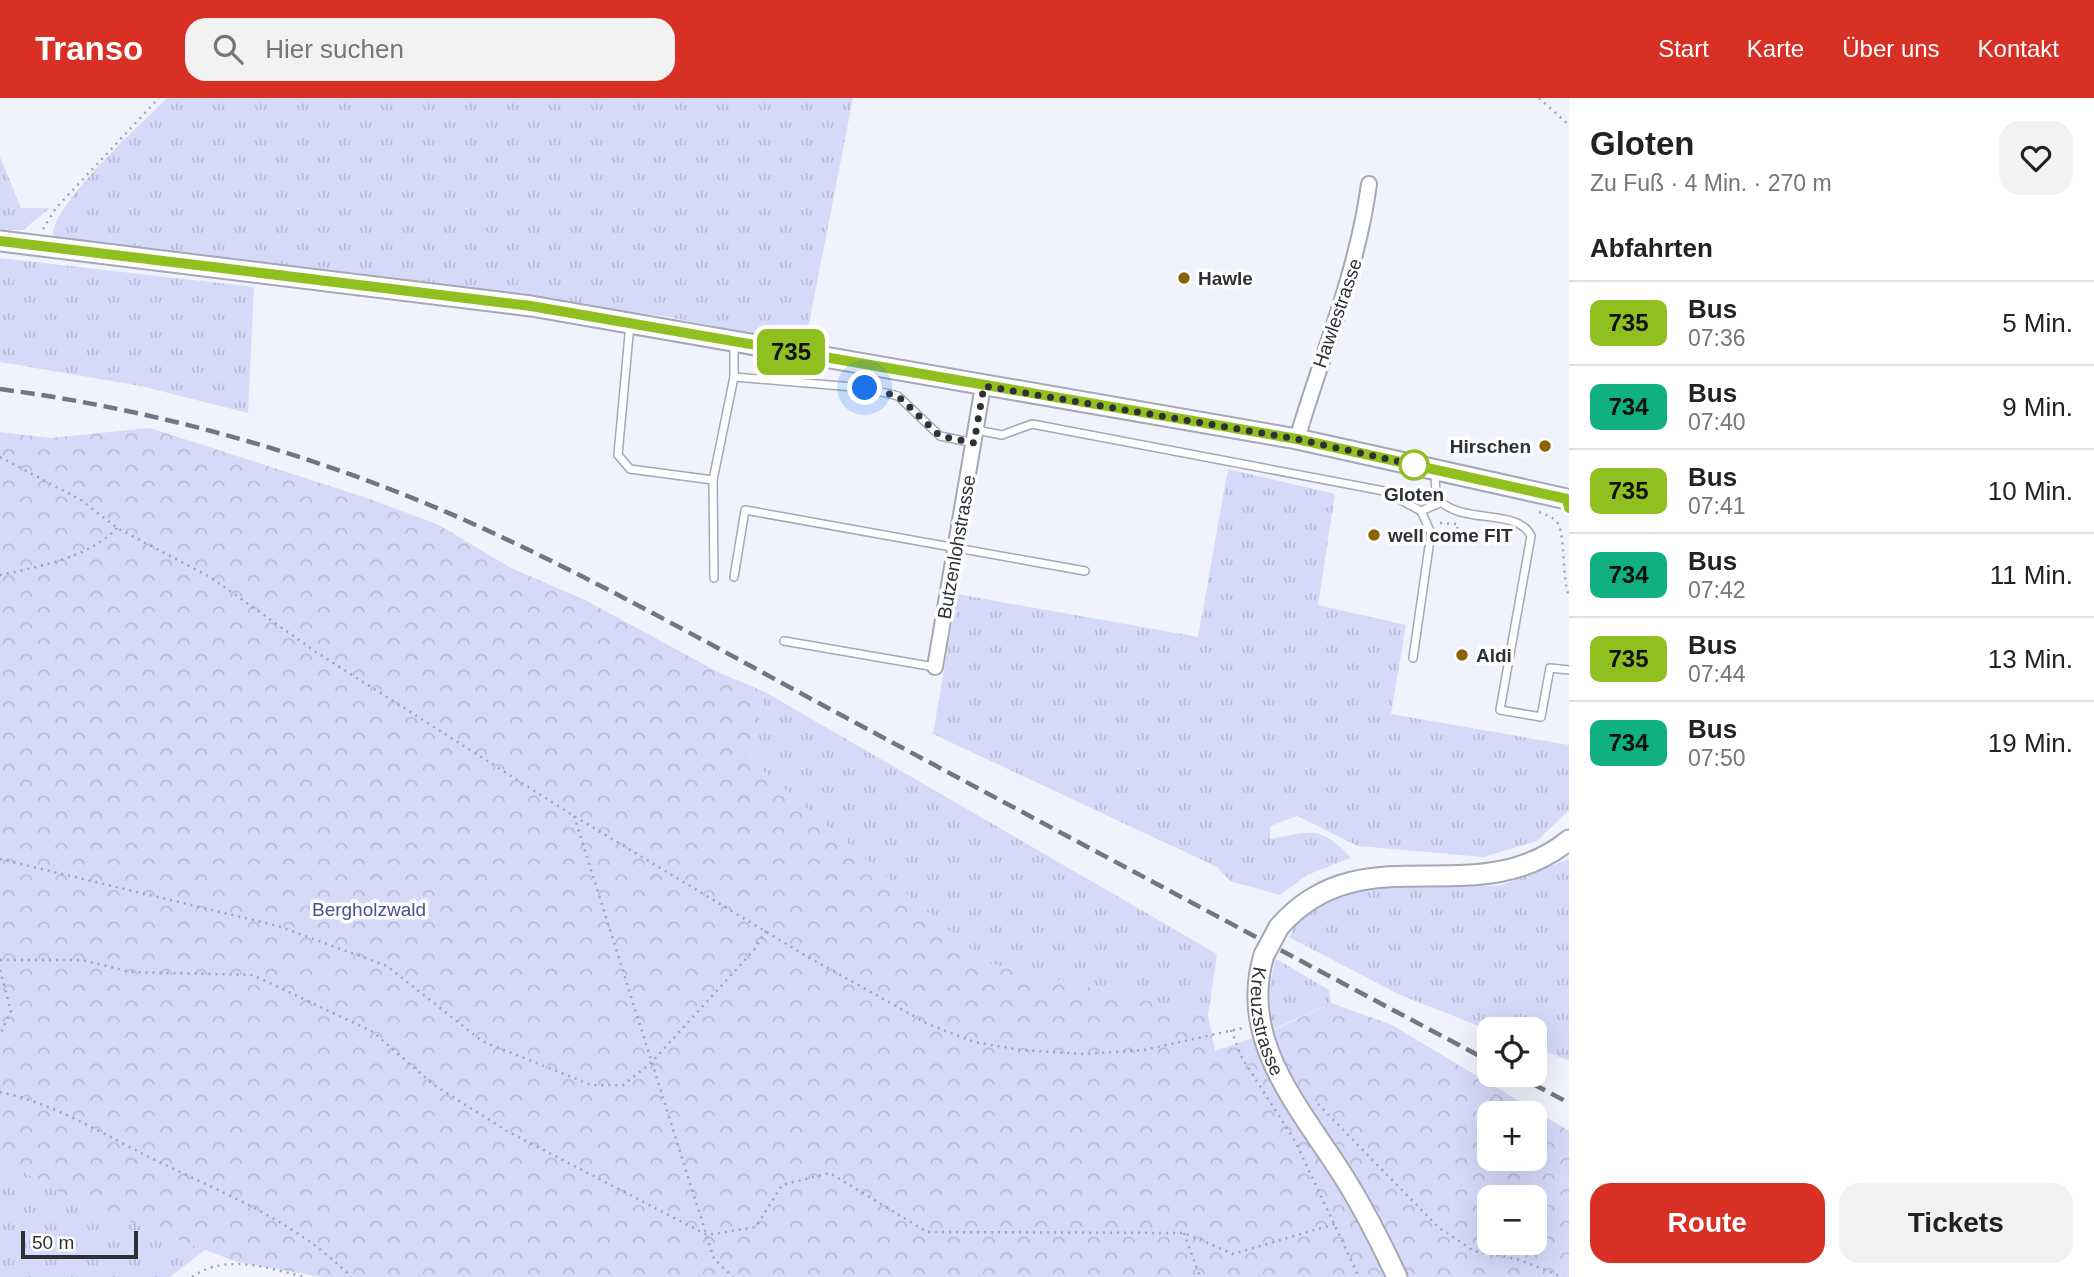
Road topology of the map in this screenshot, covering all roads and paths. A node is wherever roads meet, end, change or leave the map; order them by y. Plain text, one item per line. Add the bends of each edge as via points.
1 (159, 98) edge
2 (1539, 98) edge
3 (1569, 125) edge
4 (1369, 184) dead end
5 (0, 241) edge
6 (34, 245) junction
7 (630, 323) junction
8 (734, 342) junction
9 (734, 377) junction
10 (984, 386) junction
11 (975, 436) junction
12 (1297, 439) junction
13 (0, 457) edge
14 (1434, 469) junction
15 (713, 480) junction
16 (1440, 503) junction
17 (1567, 504) edge
18 (1421, 511) junction
19 (1450, 523) dead end
20 (117, 528) junction
21 (1468, 544) dead end
22 (956, 548) junction
23 (1085, 571) dead end
24 (0, 575) edge
25 (734, 577) dead end
26 (714, 578) dead end
27 (1569, 597) edge
28 (784, 640) dead end
29 (1413, 658) dead end
30 (935, 667) joint
31 (1569, 670) edge
32 (574, 816) junction
33 (1569, 840) edge
34 (0, 859) edge
35 (767, 929) junction
36 (0, 960) edge
37 (0, 970) edge
38 (1259, 1025) junction
39 (1231, 1030) junction
40 (0, 1035) edge
41 (650, 1064) junction
42 (0, 1092) edge
43 (1312, 1098) dead end
44 (1335, 1224) junction
45 (1184, 1233) junction
46 (707, 1236) junction
47 (192, 1277) edge
48 (304, 1277) edge
49 (351, 1277) edge
50 (733, 1277) edge
51 (1200, 1277) edge
52 (1359, 1277) edge
53 (1397, 1277) edge
54 (1563, 1277) edge

1 - 6 path via 56,208
2 - 3 path
4 - 12 street, Hawlestrasse via 1352,273
5 - 6 main road
6 - 7 main road via 477,299
7 - 8 main road
7 - 15 lane via 618,455 630,469
8 - 9 lane
8 - 10 main road
9 - 11 lane via 865,388 898,396 940,436
9 - 15 lane
10 - 11 street, Butzenlohstrasse
10 - 12 main road
11 - 18 lane via 1002,435 1032,424 1384,491
11 - 22 street, Butzenlohstrasse
12 - 14 main road
13 - 20 path via 81,500
14 - 16 lane
14 - 17 main road
15 - 26 lane
16 - 18 lane
16 - 31 lane via 1448,510 1518,523 1531,536 1500,710 1541,717 1550,668
17 - 27 path via 1558,523
18 - 29 lane via 1431,533
19 - 21 path via 1457,524
20 - 24 path via 106,540
20 - 32 path via 210,577 316,652
22 - 23 lane
22 - 25 lane via 745,510
22 - 30 street, Butzenlohstrasse
28 - 30 lane
32 - 35 path
32 - 41 path
33 - 38 main road, Kreuzstrasse, bridge via 1542,858 1505,872 1365,877 1314,895 1279,927 1264,955 1256,987
34 - 41 path via 278,926 387,966 482,1041 591,1086 623,1085
35 - 39 path via 928,1024 974,1042 1083,1054 1144,1050
35 - 41 path via 754,950
36 - 46 path via 82,960 130,972 254,975 373,1032 434,1085 507,1131
37 - 40 path via 11,1011
38 - 39 path
38 - 53 main road, Kreuzstrasse via 1270,1059 1347,1183
39 - 44 path via 1242,1058 1295,1141
41 - 46 path
42 - 49 path via 20,1096 90,1127 290,1227 331,1256
43 - 54 path via 1438,1227 1474,1251 1517,1259
44 - 45 path via 1234,1254
44 - 52 path
45 - 46 path via 927,1232 830,1173 782,1185 756,1227
45 - 51 path
46 - 50 path via 714,1259
47 - 48 path via 202,1270 243,1262

